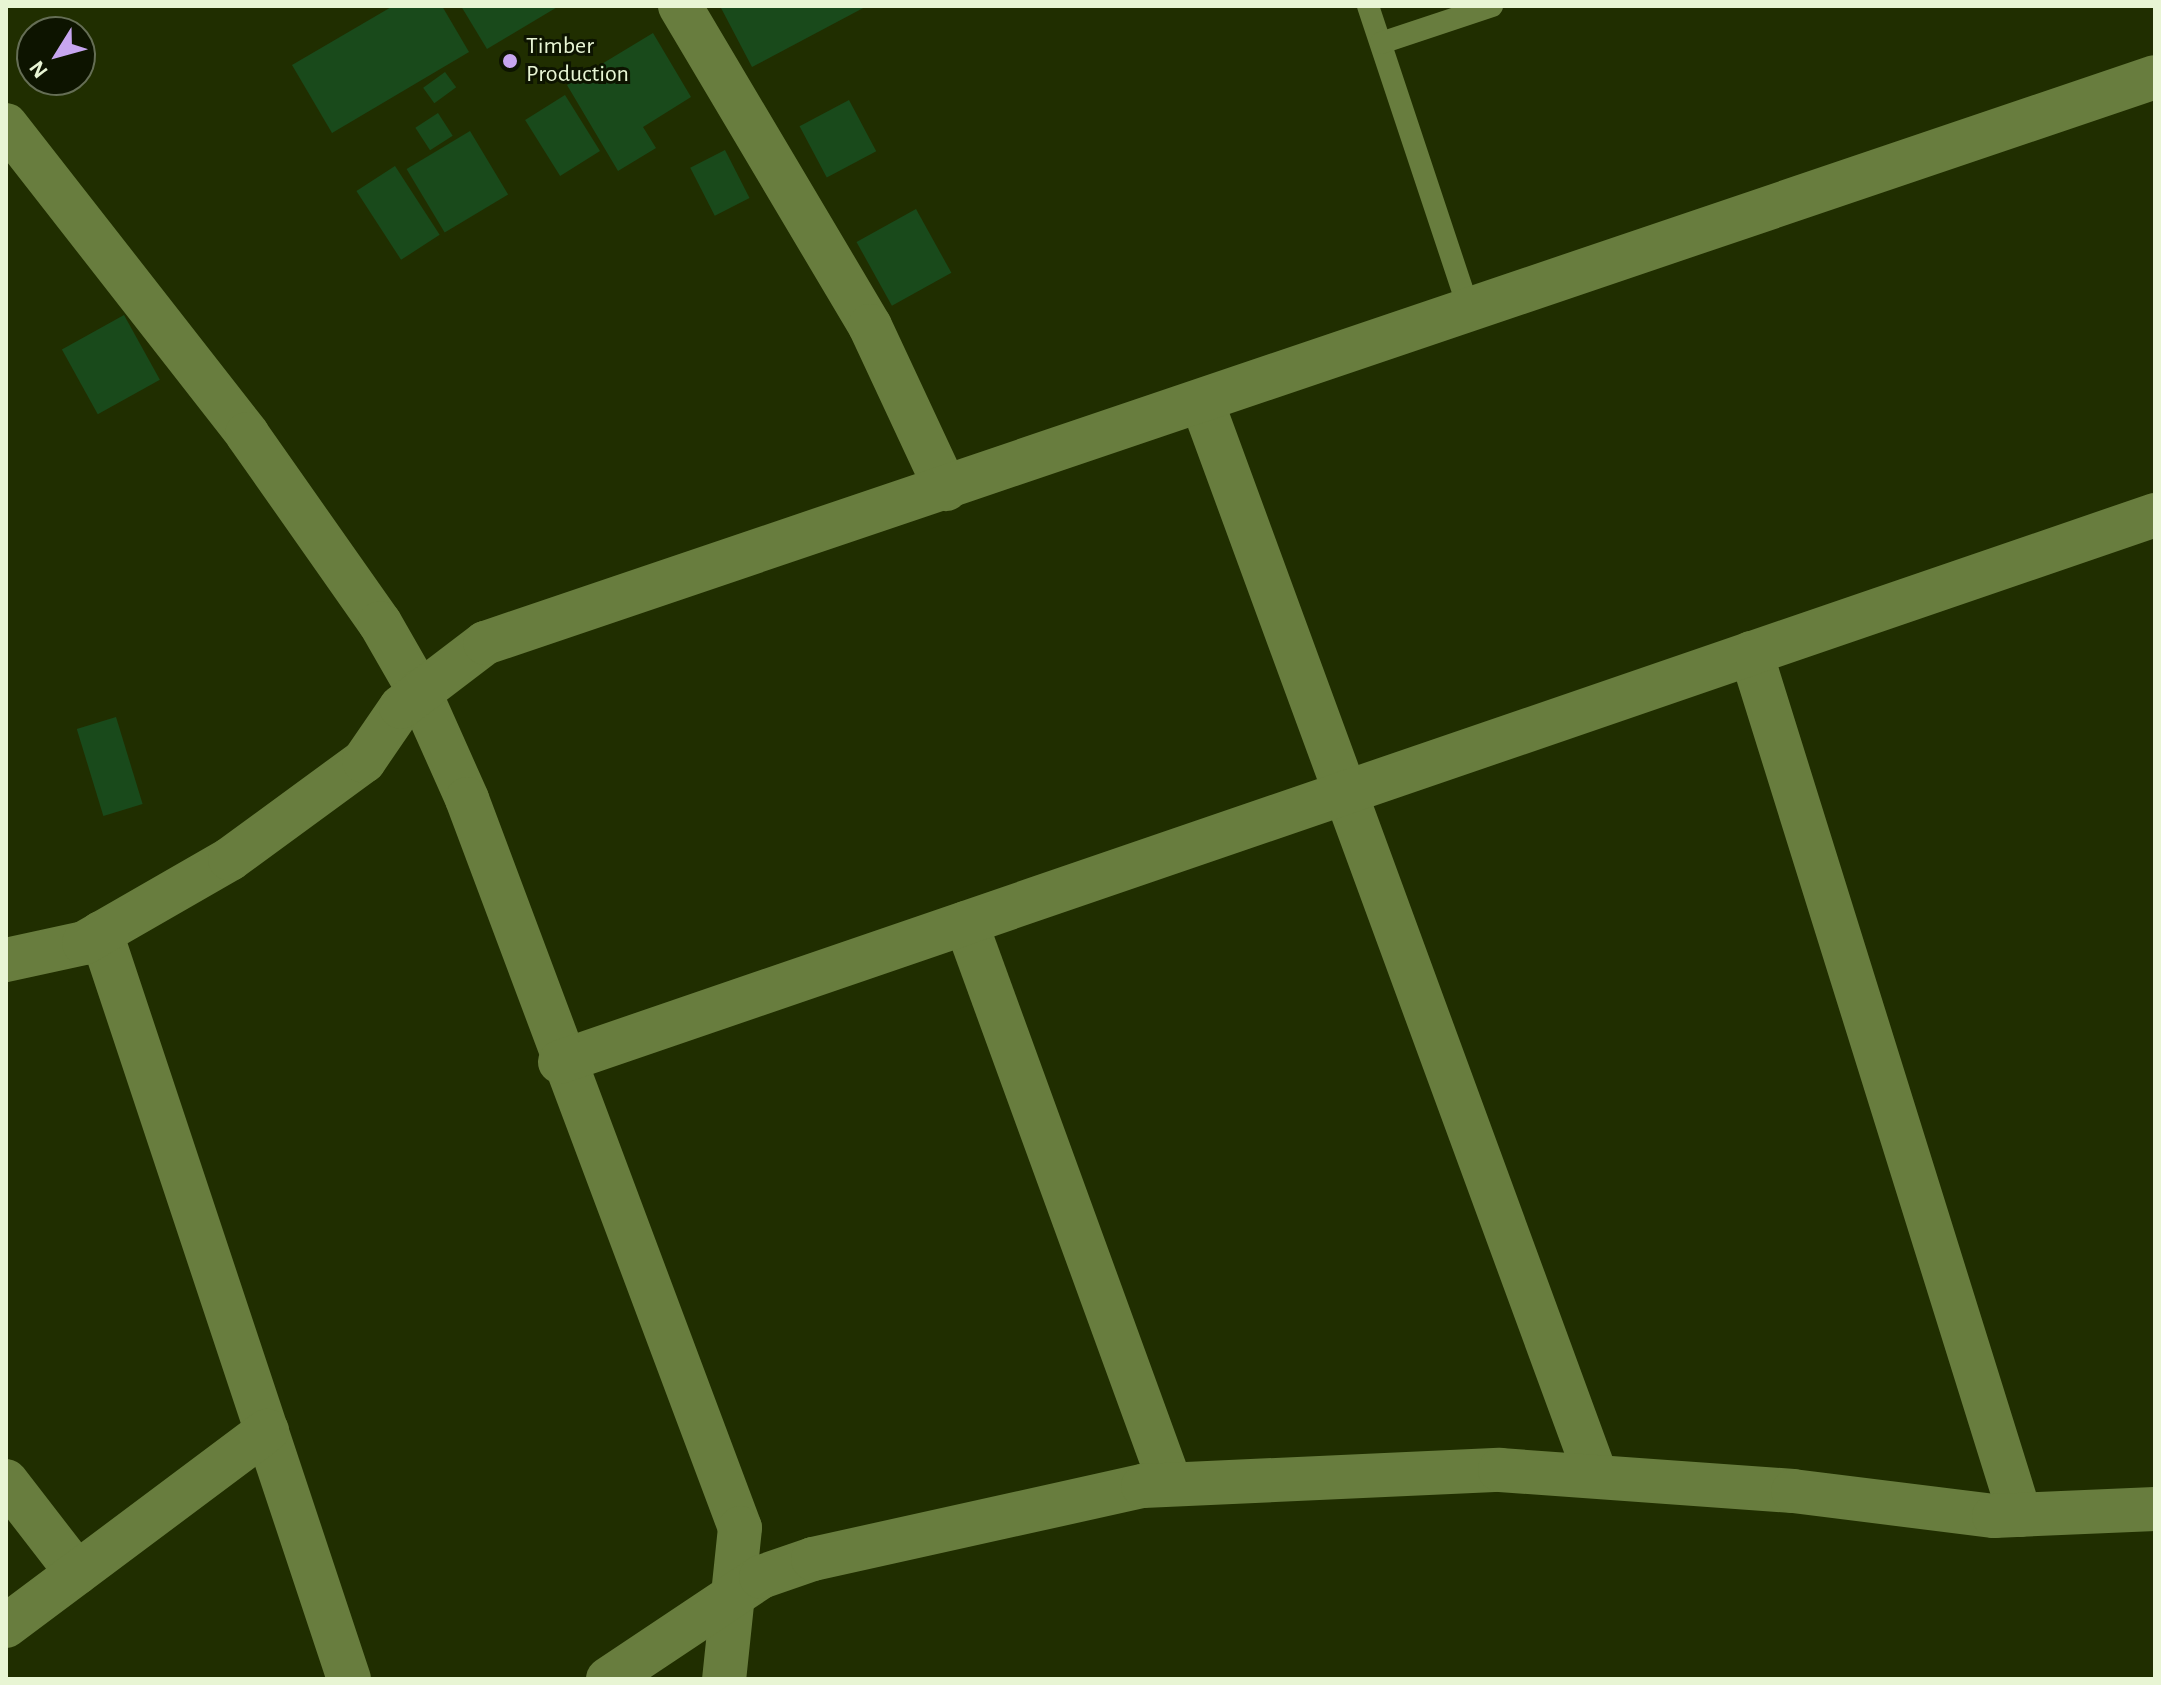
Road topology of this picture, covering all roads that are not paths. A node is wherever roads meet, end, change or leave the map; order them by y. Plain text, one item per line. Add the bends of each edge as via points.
1 (680, 6) edge
2 (1368, 6) edge
3 (1492, 6) edge
4 (1381, 43) junction
5 (2155, 77) edge
6 (6, 125) edge
7 (1470, 313) junction
8 (1202, 402) junction
9 (946, 489) junction
10 (2155, 515) edge
11 (1751, 653) junction
12 (419, 691) junction
13 (1350, 791) junction
14 (966, 923) junction
15 (101, 933) junction
16 (6, 960) edge
17 (560, 1062) junction
18 (267, 1431) junction
19 (1596, 1476) junction
20 (6, 1481) edge
21 (1170, 1483) junction
22 (2155, 1509) edge
23 (2020, 1515) junction
24 (77, 1573) junction
25 (738, 1589) junction
26 (6, 1626) edge
27 (349, 1679) edge
28 (608, 1679) edge
29 (724, 1679) edge

1 - 9 street via 870,326
2 - 4 lane
3 - 4 lane
4 - 7 lane
5 - 7 street
6 - 12 street via 238,422 380,623
7 - 8 street
8 - 9 street
8 - 13 street
9 - 12 street via 485,643
10 - 11 street
11 - 13 street
11 - 23 street
12 - 15 street via 364,761 313,803
12 - 17 street via 467,799
13 - 14 street
13 - 19 street
14 - 17 street
14 - 21 street
15 - 16 street
15 - 18 street
17 - 25 street via 740,1528
18 - 24 street
18 - 27 street
19 - 21 street via 1500,1470
19 - 23 street
20 - 24 street
21 - 25 street via 813,1559
22 - 23 street
24 - 26 street
25 - 28 street
25 - 29 street

